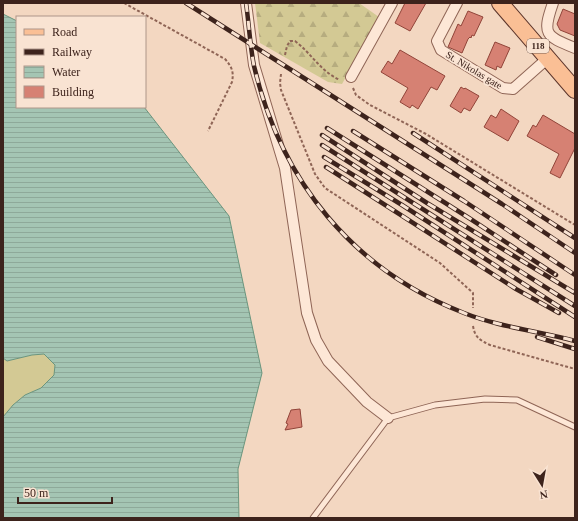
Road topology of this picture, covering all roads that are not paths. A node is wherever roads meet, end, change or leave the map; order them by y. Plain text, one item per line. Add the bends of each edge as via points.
1 (246, 3) edge
2 (392, 3) edge
3 (457, 3) edge
4 (500, 3) edge
5 (553, 3) edge
6 (575, 48) edge
7 (548, 58) junction
8 (351, 77) road end
9 (575, 90) edge
10 (388, 418) junction
11 (575, 427) edge
12 (313, 518) edge

1 - 10 street via 254,65 285,168 307,313 316,340 328,360 367,402
2 - 8 street
3 - 7 street, St. Nikolas gate via 438,41 441,50 503,88 513,89
4 - 7 main road, 118
5 - 6 street via 546,28 555,40
7 - 9 main road, 118
10 - 11 lane via 435,405 485,399 517,400
10 - 12 lane

